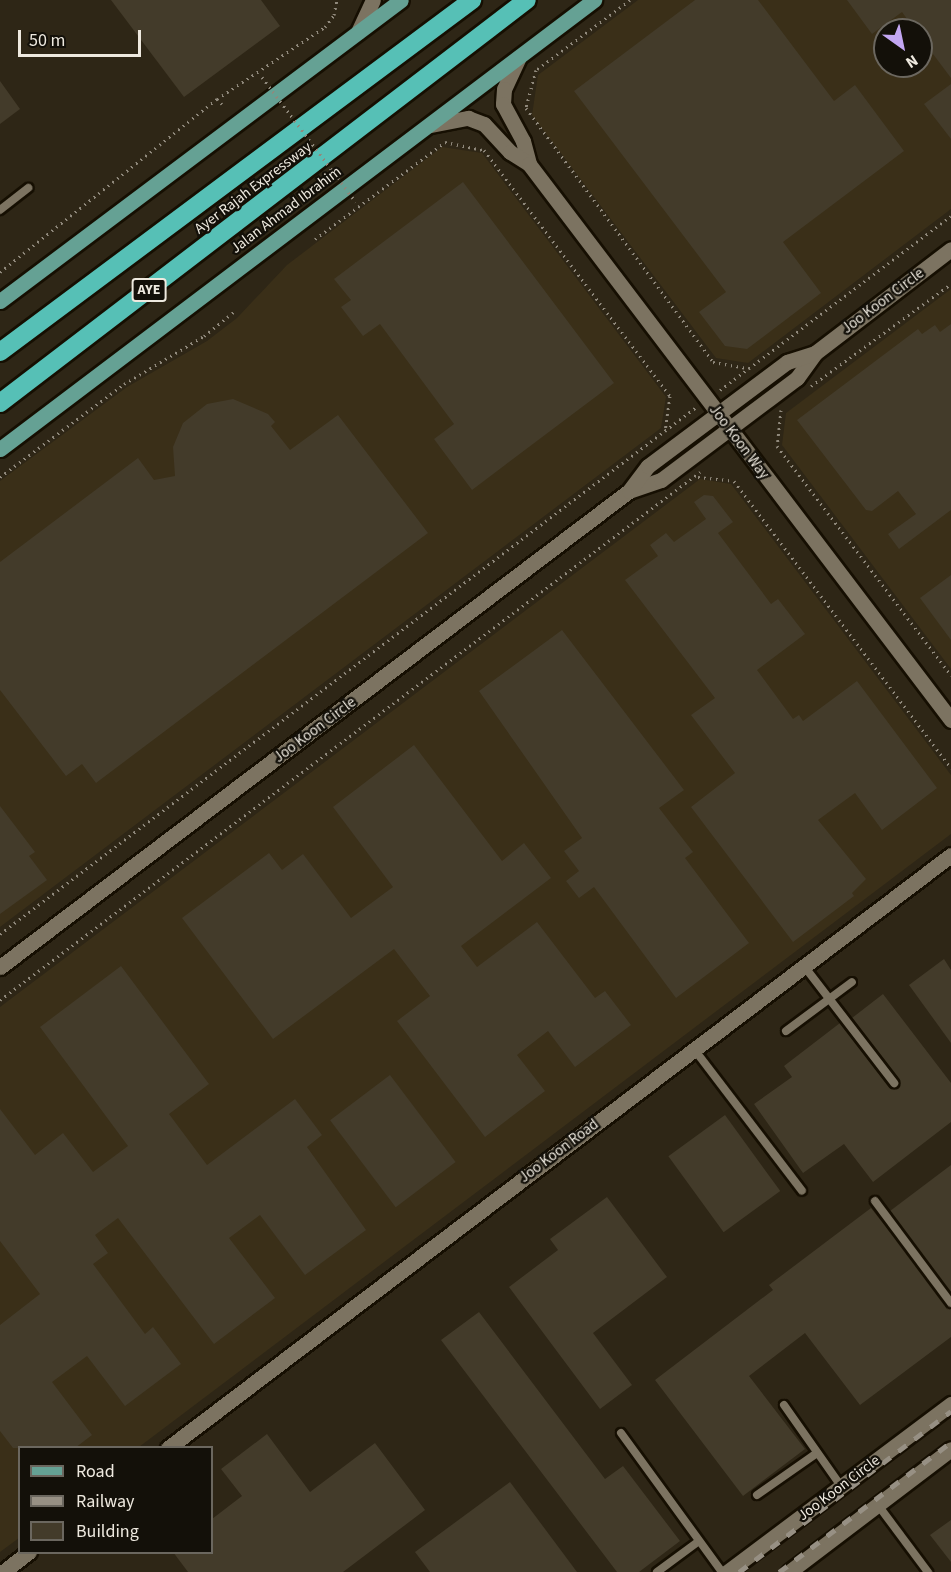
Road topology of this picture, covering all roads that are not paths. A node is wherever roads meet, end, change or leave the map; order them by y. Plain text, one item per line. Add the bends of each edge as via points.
1 (373, 0) edge
2 (401, 0) edge
3 (472, 0) edge
4 (526, 0) edge
5 (594, 0) edge
6 (358, 32) junction
7 (519, 57) junction
8 (426, 127) junction
9 (529, 164) junction
10 (28, 188) dead end
11 (0, 210) edge
12 (951, 249) edge
13 (0, 301) edge
14 (0, 352) edge
15 (815, 353) junction
16 (0, 403) edge
17 (718, 414) junction
18 (729, 429) junction
19 (0, 449) edge
20 (629, 492) junction
21 (951, 720) edge
22 (951, 855) edge
23 (804, 966) junction
24 (0, 967) edge
25 (852, 982) dead end
26 (829, 999) junction
27 (786, 1031) dead end
28 (694, 1049) junction
29 (894, 1083) dead end
30 (802, 1191) dead end
31 (875, 1201) dead end
32 (951, 1303) edge
33 (951, 1404) edge
34 (784, 1405) dead end
35 (621, 1433) dead end
36 (171, 1446) edge
37 (951, 1449) edge
38 (817, 1453) junction
39 (842, 1486) junction
40 (758, 1495) dead end
41 (878, 1505) junction
42 (699, 1541) junction
43 (26, 1554) edge
44 (3, 1572) edge
45 (657, 1572) edge
46 (722, 1572) edge
47 (727, 1572) edge
48 (789, 1572) edge
49 (928, 1572) edge

1 - 6 street
2 - 6 main road
3 - 14 highway, Ayer Rajah Expressway / AYE
4 - 16 highway, Ayer Rajah Expressway / AYE
5 - 7 main road, Jalan Ahmad Ibrahim
6 - 13 main road
7 - 8 main road, Jalan Ahmad Ibrahim
7 - 9 street, Joo Koon Way via 504,89 503,104 523,141
8 - 9 street, Joo Koon Way via 468,118 484,124 510,152
8 - 19 main road, Jalan Ahmad Ibrahim
9 - 17 street, Joo Koon Way
10 - 11 lane
12 - 15 street, Joo Koon Circle
15 - 17 street, Joo Koon Circle via 787,362
15 - 18 street, Joo Koon Circle via 797,378
17 - 18 street, Joo Koon Way
17 - 20 street, Joo Koon Circle via 648,466
18 - 20 street, Joo Koon Circle via 661,480
18 - 21 street, Joo Koon Way
20 - 24 street, Joo Koon Circle
22 - 23 street, Joo Koon Road
23 - 26 lane
23 - 28 street, Joo Koon Road
25 - 26 lane
26 - 27 lane
26 - 29 lane
28 - 30 lane
28 - 36 street, Joo Koon Road
31 - 32 lane
33 - 39 street, Joo Koon Circle
34 - 38 lane
35 - 42 lane
37 - 41 street
38 - 39 lane
38 - 40 lane
39 - 47 street, Joo Koon Circle
41 - 48 street
41 - 49 lane
42 - 45 lane
42 - 46 lane
43 - 44 street

